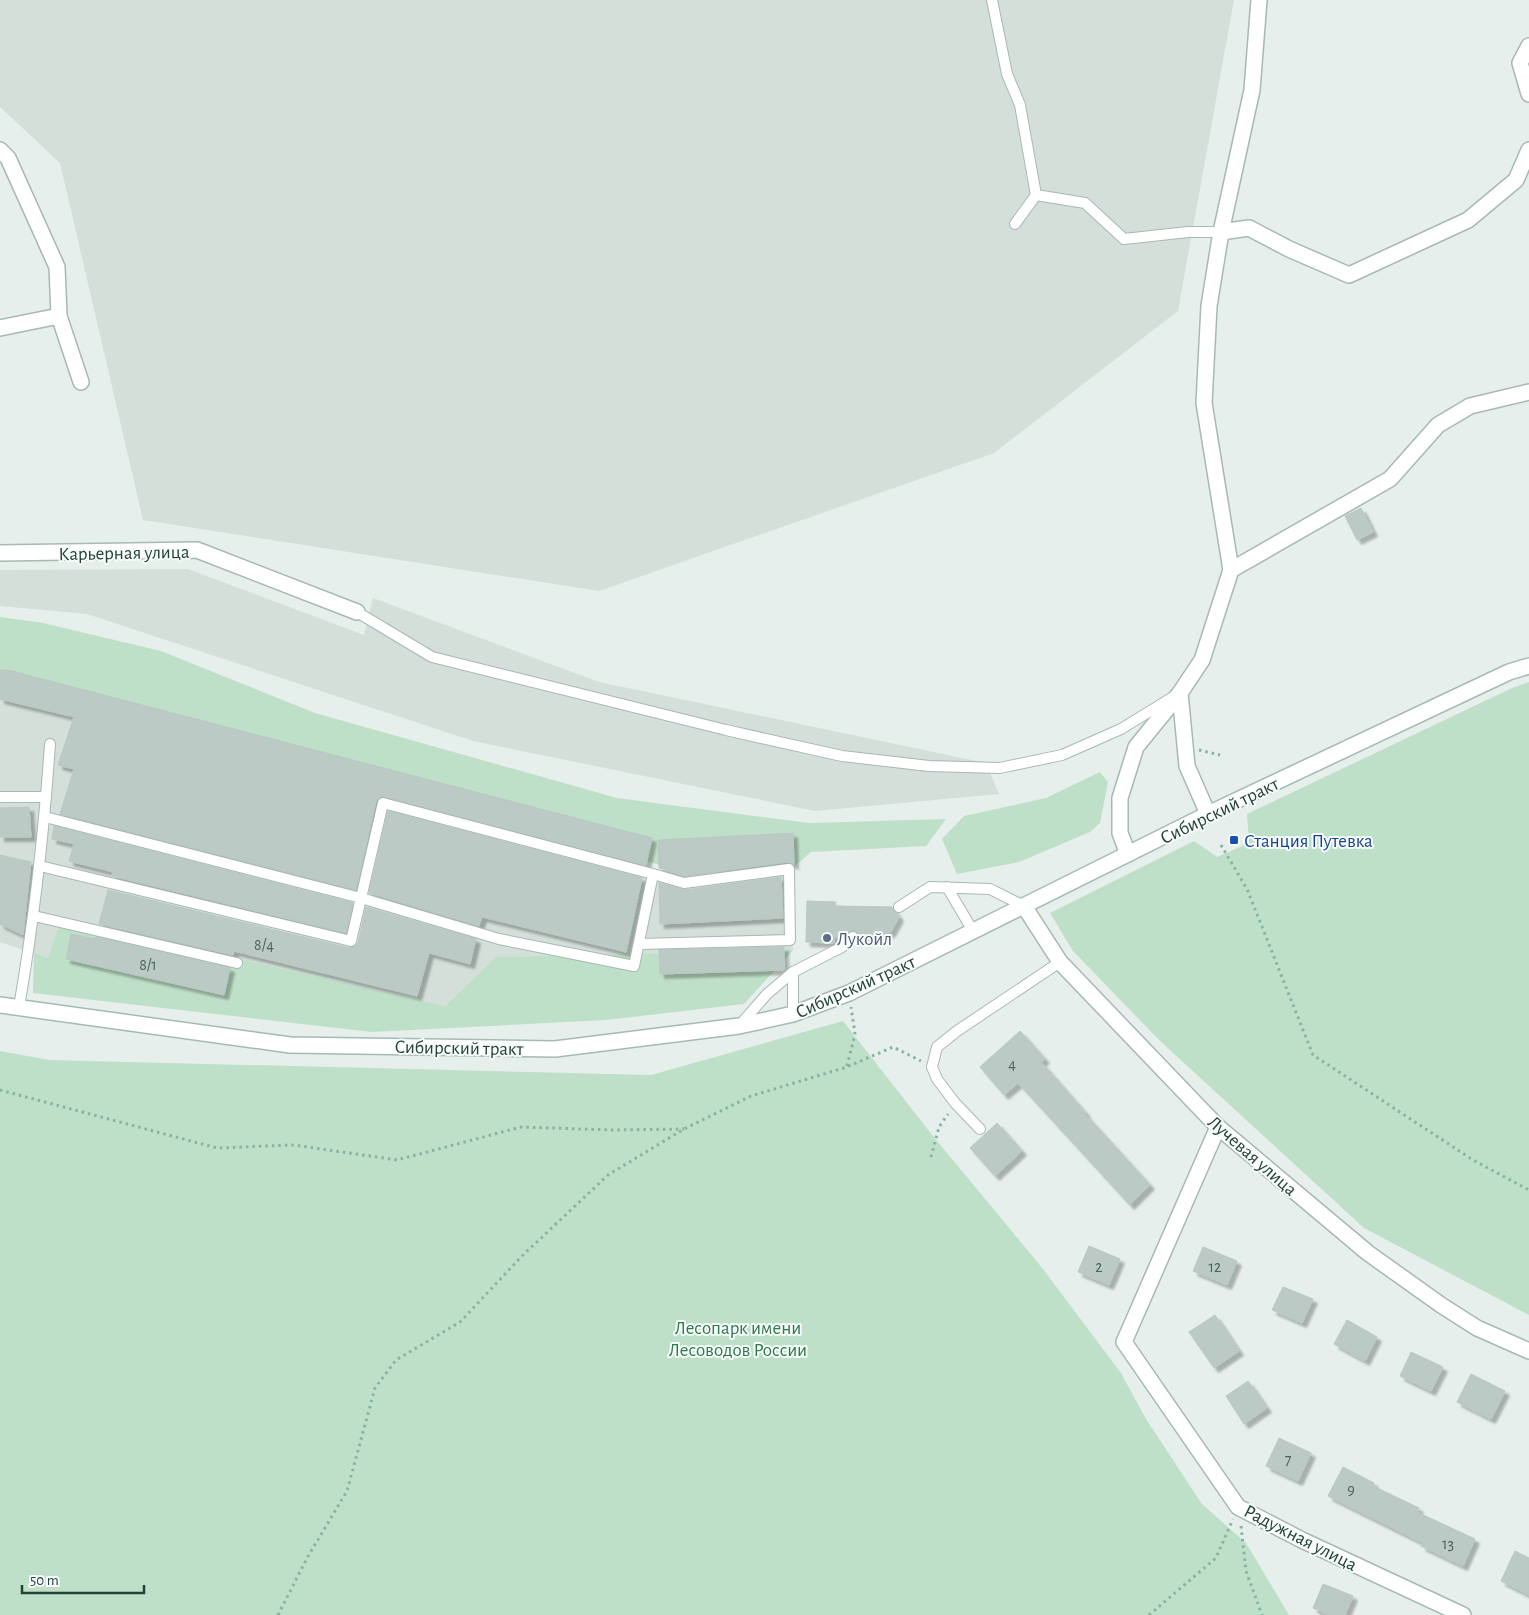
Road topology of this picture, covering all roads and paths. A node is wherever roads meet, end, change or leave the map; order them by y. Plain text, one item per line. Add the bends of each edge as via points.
1 (992, 0) edge
2 (1259, 0) edge
3 (1529, 46) edge
4 (1529, 94) edge
5 (0, 150) edge
6 (1529, 150) edge
7 (1036, 195) junction
8 (1015, 224) dead end
9 (1221, 232) junction
10 (59, 316) junction
11 (0, 328) edge
12 (80, 382) dead end
13 (1529, 392) edge
14 (0, 553) edge
15 (1231, 570) junction
16 (357, 612) joint
17 (1529, 666) edge
18 (1180, 693) junction
19 (50, 744) dead end
20 (0, 797) edge
21 (46, 797) junction
22 (1208, 814) junction
23 (45, 817) junction
24 (1221, 845) dead end
25 (1128, 854) junction
26 (40, 866) junction
27 (653, 874) junction
28 (947, 887) junction
29 (361, 898) junction
30 (1024, 906) junction
31 (899, 907) dead end
32 (34, 916) junction
33 (973, 931) junction
34 (853, 937) dead end
35 (638, 944) junction
36 (1060, 962) junction
37 (237, 963) dead end
38 (793, 972) junction
39 (849, 993) junction
40 (0, 1005) edge
41 (20, 1008) junction
42 (793, 1014) junction
43 (739, 1026) junction
44 (847, 1067) junction
45 (932, 1067) junction
46 (0, 1090) edge
47 (955, 1103) junction
48 (1218, 1127) junction
49 (684, 1129) junction
50 (980, 1129) dead end
51 (931, 1157) dead end
52 (1529, 1190) edge
53 (1529, 1351) edge
54 (1238, 1507) junction
55 (278, 1615) edge
56 (1150, 1615) edge
57 (1262, 1615) edge
58 (1463, 1615) edge

1 - 7 lane via 1007,74 1020,105
2 - 9 street via 1252,90
3 - 4 street via 1520,63
5 - 10 street via 8,158 57,267
6 - 9 street via 1516,180 1468,220 1349,275 1249,228
7 - 8 lane
7 - 9 lane via 1085,203 1124,239
9 - 15 street via 1209,306 1204,403
10 - 11 street
10 - 12 street
13 - 15 street via 1470,406 1438,425 1390,479
14 - 16 street, Карьерная улица via 197,550
15 - 18 street via 1202,660
16 - 18 lane via 432,657 842,756 929,766 1000,768 1062,755 1121,729
17 - 22 street, Сибирский тракт via 1510,672
18 - 22 street via 1187,766
18 - 25 street via 1136,747 1120,798 1120,833
19 - 21 lane
20 - 21 lane
21 - 23 lane
22 - 25 street, Сибирский тракт
23 - 26 lane
23 - 29 lane
24 - 52 path via 1247,889 1313,1055 1473,1160
25 - 30 street, Сибирский тракт
26 - 29 lane via 351,941
26 - 32 lane
27 - 29 lane via 383,803
27 - 35 lane
27 - 35 lane via 684,883 789,869 790,940
28 - 30 lane via 990,889
28 - 31 lane via 930,887
28 - 33 lane
29 - 35 lane via 499,939 634,966
30 - 33 street, Сибирский тракт
30 - 36 street, Лучевая улица
32 - 37 lane
32 - 41 lane
33 - 39 street, Сибирский тракт
34 - 38 lane via 842,947
36 - 45 lane via 937,1047
36 - 48 street, Лучевая улица
38 - 42 lane
38 - 43 lane via 767,994
39 - 42 street, Сибирский тракт
39 - 44 path via 856,1034
40 - 41 street, Сибирский тракт
41 - 43 street, Сибирский тракт via 290,1045 555,1049
42 - 43 street, Сибирский тракт
44 - 45 path via 893,1047
44 - 49 path via 751,1096
45 - 47 lane
46 - 49 path via 217,1148 294,1145 397,1160 521,1127
47 - 50 lane
47 - 51 path via 939,1127
48 - 53 street, Лучевая улица via 1368,1253 1478,1328
48 - 54 street, Радужная улица via 1124,1342
49 - 55 path via 608,1175 523,1255 460,1322 396,1360 375,1388 347,1490
54 - 56 path via 1216,1558
54 - 57 path via 1246,1571
54 - 58 street, Радужная улица

